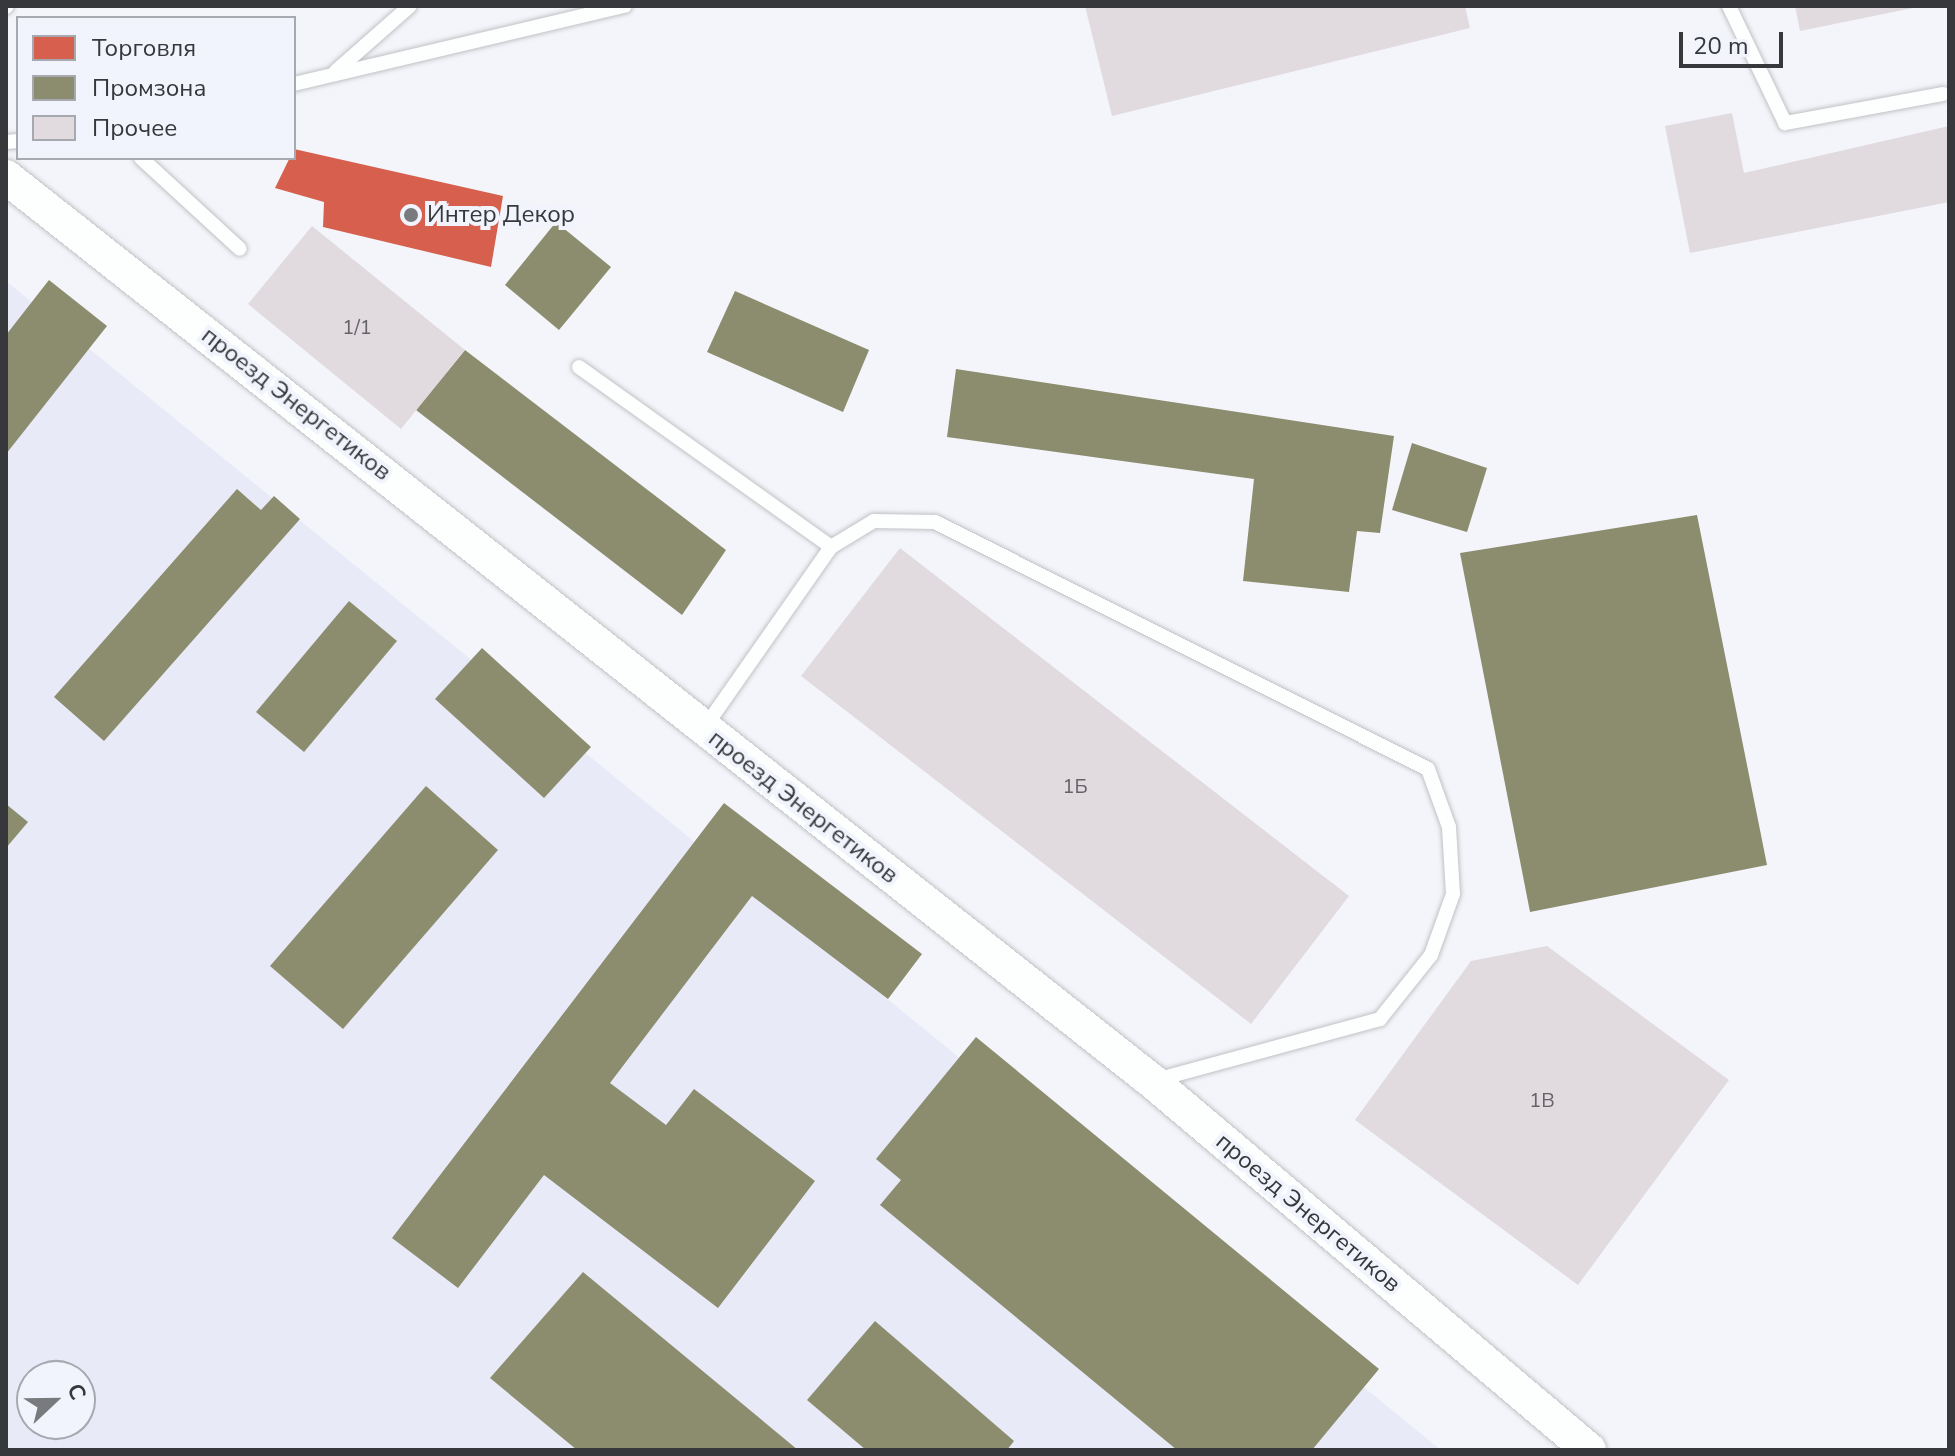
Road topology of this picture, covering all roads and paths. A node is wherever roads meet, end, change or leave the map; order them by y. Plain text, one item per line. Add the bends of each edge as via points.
1 (410, 6) edge
2 (625, 6) edge
3 (1729, 6) edge
4 (333, 74) junction
5 (296, 83) edge
6 (1943, 94) dead end
7 (143, 160) edge
8 (6, 177) edge
9 (240, 249) dead end
10 (579, 367) dead end
11 (831, 547) junction
12 (704, 729) junction
13 (1152, 1081) junction
14 (1589, 1450) edge

1 - 4 lane
2 - 4 lane
3 - 6 lane via 1785,123
4 - 5 lane
7 - 9 lane
8 - 12 street, проезд Энергетиков
10 - 11 lane
11 - 12 lane
11 - 13 lane via 874,521 935,522 1428,769 1449,827 1453,894 1431,955 1380,1019
12 - 13 street, проезд Энергетиков
13 - 14 street, проезд Энергетиков

